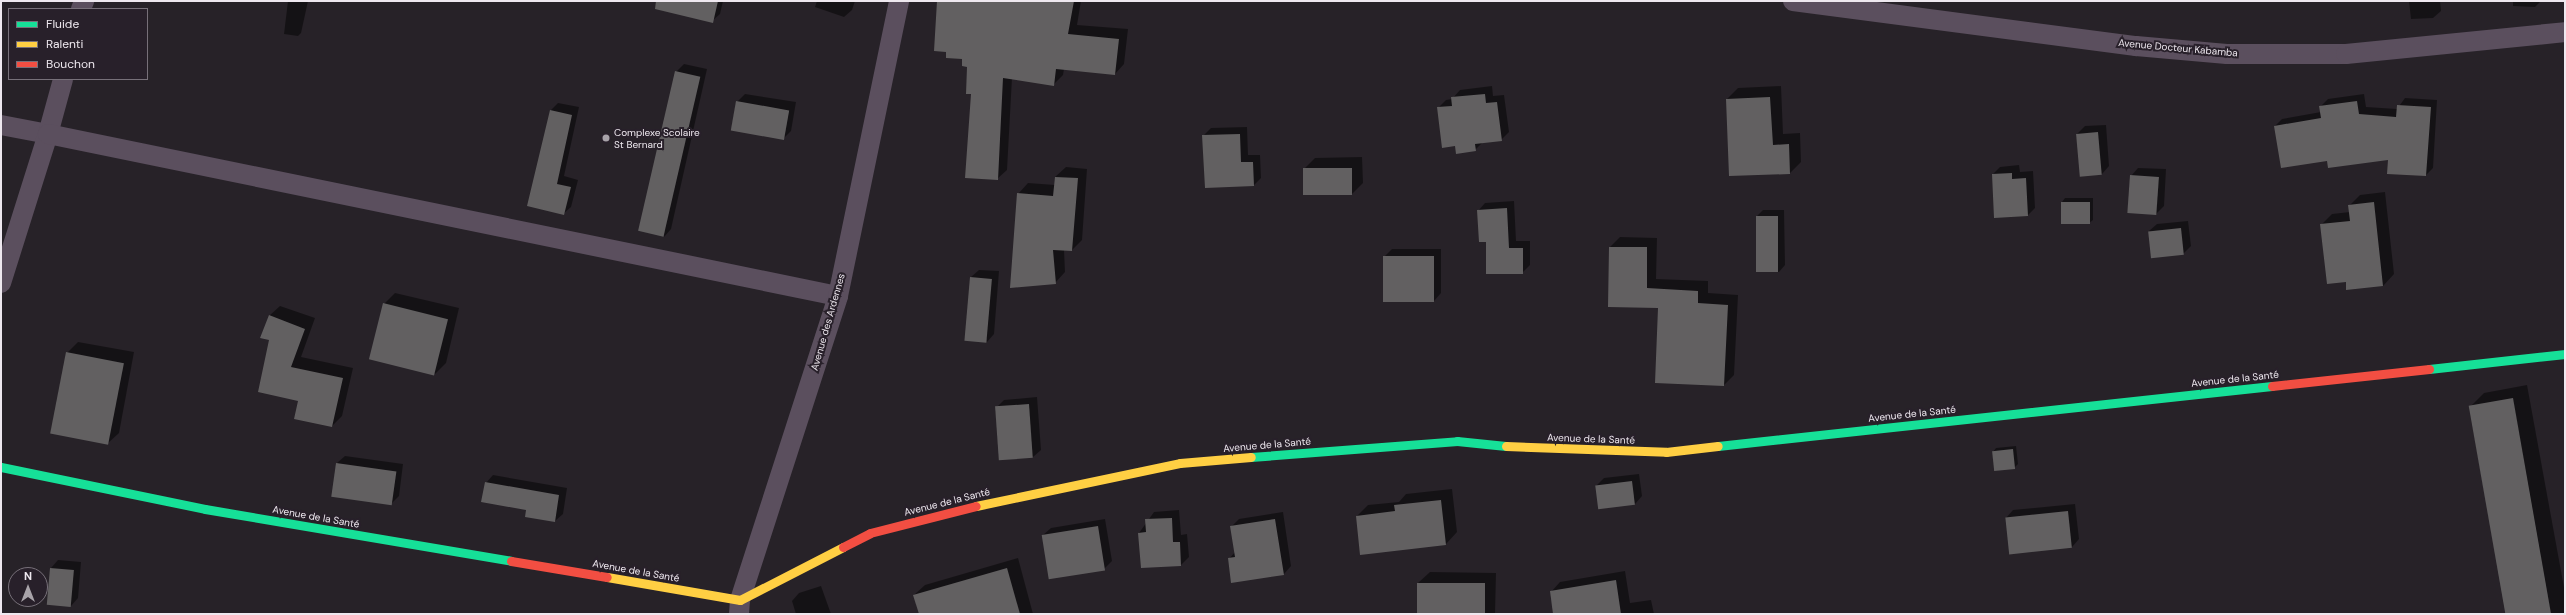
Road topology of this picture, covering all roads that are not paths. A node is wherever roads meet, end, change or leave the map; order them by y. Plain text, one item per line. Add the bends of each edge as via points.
1 (899, 1) edge
2 (1793, 1) edge
3 (2565, 32) edge
4 (63, 80) edge
5 (1, 125) edge
6 (48, 134) junction
7 (1, 283) edge
8 (838, 296) junction
9 (2565, 354) edge
10 (1, 468) edge
11 (739, 607) edge

1 - 8 street, Avenue des Ardennes
2 - 3 street, Avenue Docteur Kabamba via 2136,46 2227,54 2346,54
4 - 6 street
5 - 6 street
6 - 7 street
6 - 8 street
8 - 11 street, Avenue des Ardennes
9 - 11 street, Avenue de la Santé via 1666,452 1524,448 1457,441 1180,463 1018,496 870,533
10 - 11 street, Avenue de la Santé via 205,509

